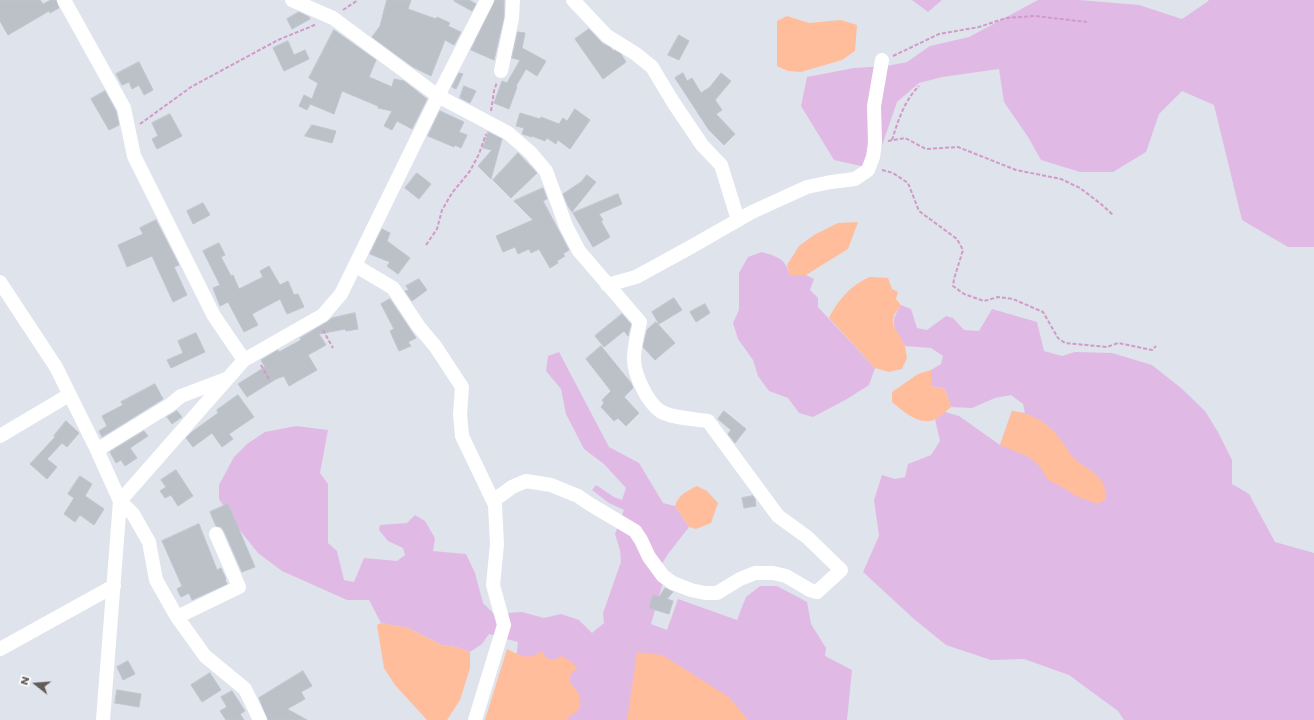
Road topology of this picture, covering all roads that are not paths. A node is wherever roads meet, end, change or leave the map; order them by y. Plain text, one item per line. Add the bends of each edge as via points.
1 (64, 0) edge
2 (292, 0) edge
3 (487, 0) edge
4 (513, 0) edge
5 (573, 0) edge
6 (882, 60) road end
7 (501, 71) road end
8 (438, 96) junction
9 (738, 220) junction
10 (356, 266) junction
11 (0, 282) edge
12 (607, 285) junction
13 (249, 357) junction
14 (228, 378) junction
15 (69, 395) junction
16 (0, 436) edge
17 (97, 450) junction
18 (120, 501) junction
19 (493, 501) junction
20 (216, 534) dead end
21 (114, 586) junction
22 (177, 617) junction
23 (0, 649) edge
24 (104, 720) edge
25 (260, 720) edge
26 (475, 720) edge

1 - 13 street via 124,108 134,156 214,316
2 - 8 street via 333,18
3 - 8 street
4 - 7 street via 512,18
5 - 9 street via 607,36 652,67 702,145 721,165
6 - 9 street via 874,106 875,144 868,170 855,179 807,187
8 - 10 street
8 - 12 street via 508,133 531,153 546,171 566,226 579,250
9 - 12 street via 636,277
10 - 13 street via 341,294 323,315
10 - 19 street via 393,288 462,387 462,436
11 - 15 street via 56,367
12 - 19 street via 640,322 634,346 634,361 642,388 650,400 660,411 708,421 778,516 807,537 841,570 817,592 786,576 754,573 717,593 705,594 673,583 663,576 635,531 578,496 551,485 526,481
13 - 14 street
14 - 17 street via 181,396
14 - 18 street
15 - 16 street
15 - 17 street
17 - 18 street
18 - 21 street
18 - 22 street via 133,514 149,542 156,580
19 - 26 street via 498,544 493,585 504,625
20 - 22 street via 239,587
21 - 23 street
21 - 24 street
22 - 25 street via 205,656 245,689

